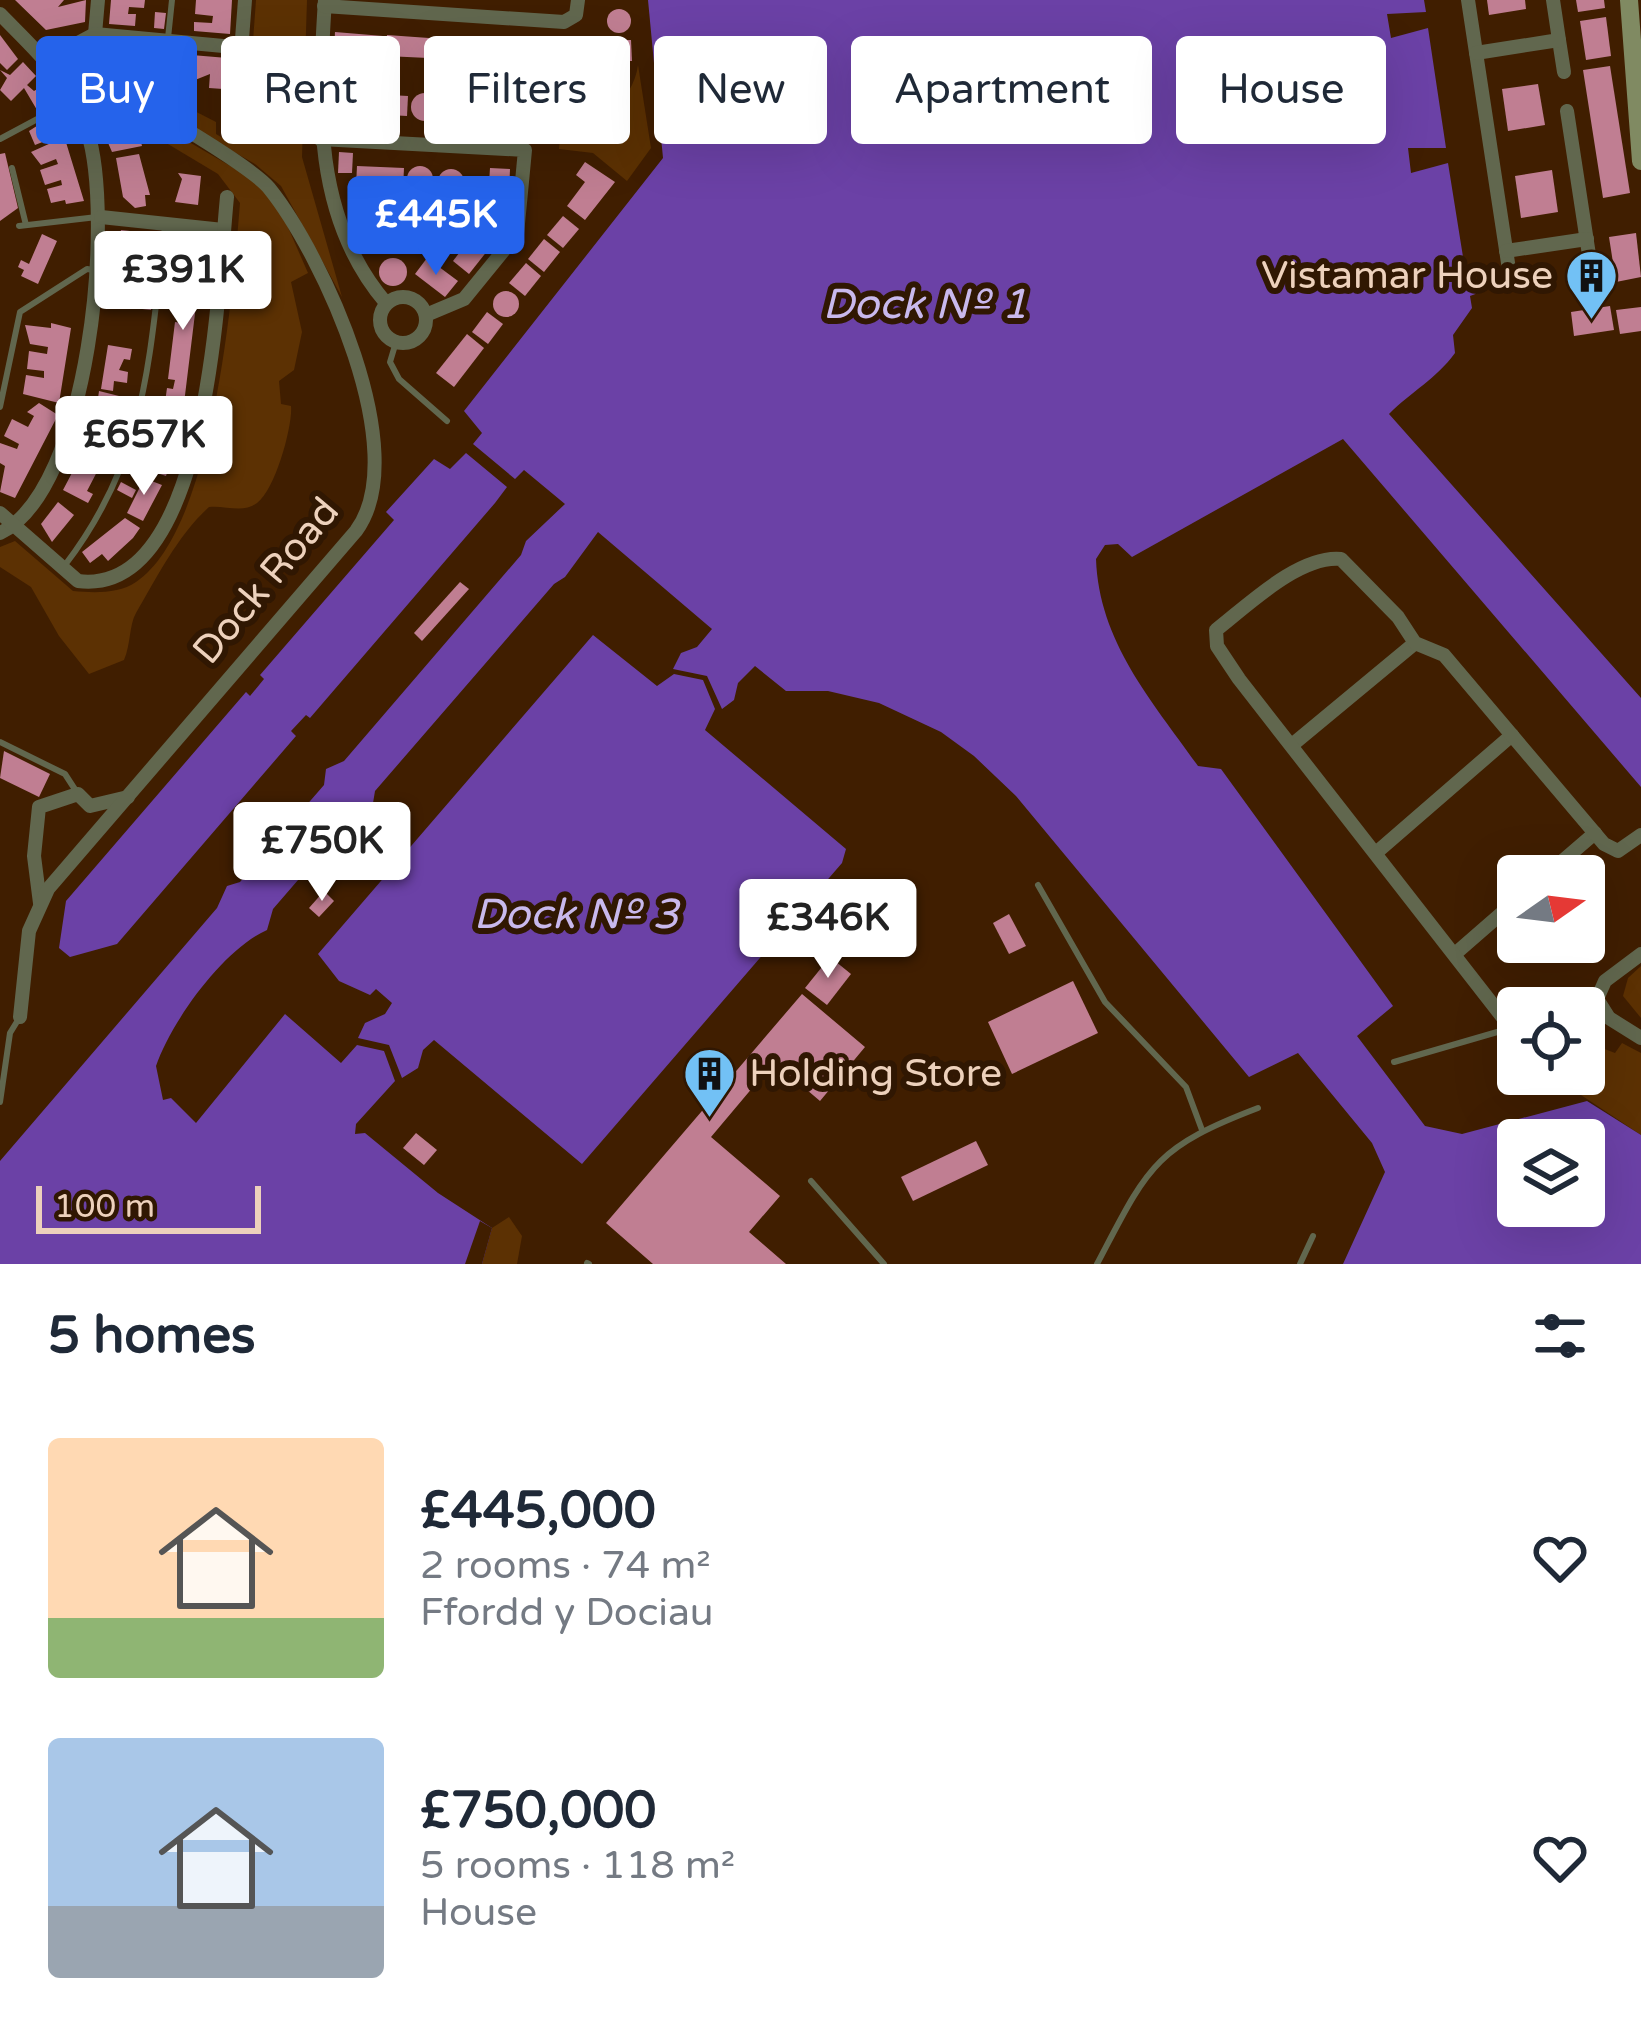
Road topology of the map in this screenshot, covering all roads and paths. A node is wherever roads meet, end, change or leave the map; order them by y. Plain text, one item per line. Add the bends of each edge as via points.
1 (98, 0) edge
2 (172, 0) edge
3 (245, 0) edge
4 (578, 0) edge
5 (1468, 0) edge
6 (1553, 0) edge
7 (324, 3) edge
8 (1629, 3) edge
9 (0, 14) edge
10 (95, 34) junction
11 (91, 36) edge
12 (113, 36) edge
13 (169, 36) edge
14 (323, 36) edge
15 (1559, 40) junction
16 (197, 43) edge
17 (36, 50) edge
18 (1641, 52) edge
19 (1476, 53) junction
20 (1564, 72) dead end
21 (1567, 111) dead end
22 (36, 119) edge
23 (2, 137) edge
24 (197, 143) edge
25 (400, 143) edge
26 (90, 144) edge
27 (321, 144) edge
28 (8, 148) dead end
29 (1641, 161) edge
30 (12, 168) dead end
31 (227, 196) dead end
32 (100, 218) junction
33 (165, 224) junction
34 (224, 230) junction
35 (433, 233) dead end
36 (1586, 238) junction
37 (1506, 251) junction
38 (351, 253) junction
39 (94, 270) junction
40 (1510, 276) dead end
41 (1595, 294) dead end
42 (386, 303) junction
43 (426, 315) junction
44 (396, 342) junction
45 (0, 407) edge
46 (447, 421) dead end
47 (0, 513) edge
48 (7, 529) edge
49 (62, 568) junction
50 (1415, 643) junction
51 (1512, 735) junction
52 (0, 742) edge
53 (1292, 746) junction
54 (78, 794) junction
55 (128, 796) junction
56 (1595, 833) junction
57 (1641, 835) edge
58 (1377, 852) junction
59 (1569, 855) edge
60 (1038, 885) dead end
61 (40, 904) junction
62 (1497, 917) edge
63 (1456, 953) junction
64 (1641, 954) edge
65 (1602, 987) edge
66 (1497, 1005) edge
67 (1605, 1012) edge
68 (20, 1017) joint
69 (1497, 1032) edge
70 (1641, 1038) edge
71 (1394, 1062) dead end
72 (0, 1102) edge
73 (1258, 1108) dead end
74 (1202, 1130) junction
75 (811, 1181) dead end
76 (1313, 1236) dead end
77 (884, 1264) edge
78 (1097, 1264) edge
79 (1300, 1264) edge

1 - 10 street
2 - 13 lane
3 - 16 street via 239,44
4 - 7 street via 576,15 564,22
5 - 19 street
6 - 15 street
7 - 14 street
8 - 18 street
8 - 29 street
9 - 17 street
10 - 11 street
10 - 12 street
15 - 19 street
15 - 20 street
19 - 37 street
21 - 36 street
22 - 23 lane
23 - 28 lane
24 - 55 street, Dock Road via 269,188 293,224 344,324 374,439 374,479 363,521
25 - 43 street via 525,150 518,233 464,299
26 - 32 street
27 - 38 street
30 - 32 lane via 22,225
31 - 34 street
32 - 33 street
32 - 39 street
33 - 34 street
33 - 49 lane via 133,443 98,522
34 - 49 street via 200,420 174,506 126,574 83,582
35 - 38 lane
36 - 37 street
36 - 41 street
37 - 40 street
38 - 42 street
39 - 45 lane via 20,312
39 - 48 street via 74,421 52,474
42 - 43 street via 406,296
42 - 44 street via 380,325
43 - 44 street via 418,337
44 - 46 lane via 390,362 398,379
47 - 48 street
48 - 49 street
50 - 51 street via 1439,650
50 - 53 street
50 - 53 street via 1359,574 1328,557 1216,630 1217,646
51 - 56 street
51 - 58 street
52 - 54 lane via 65,773
53 - 58 street
54 - 55 street via 94,806
54 - 61 street via 39,807
55 - 61 street, Dock Road
56 - 57 street via 1618,851
56 - 59 street
58 - 63 street
60 - 74 lane via 1106,1002 1186,1087
61 - 68 street, Dock Road via 26,948
62 - 63 street
63 - 66 street
64 - 65 street
67 - 70 street
68 - 72 lane via 10,1033
69 - 71 lane
73 - 74 lane
74 - 78 lane via 1148,1168
75 - 77 lane
76 - 79 lane

